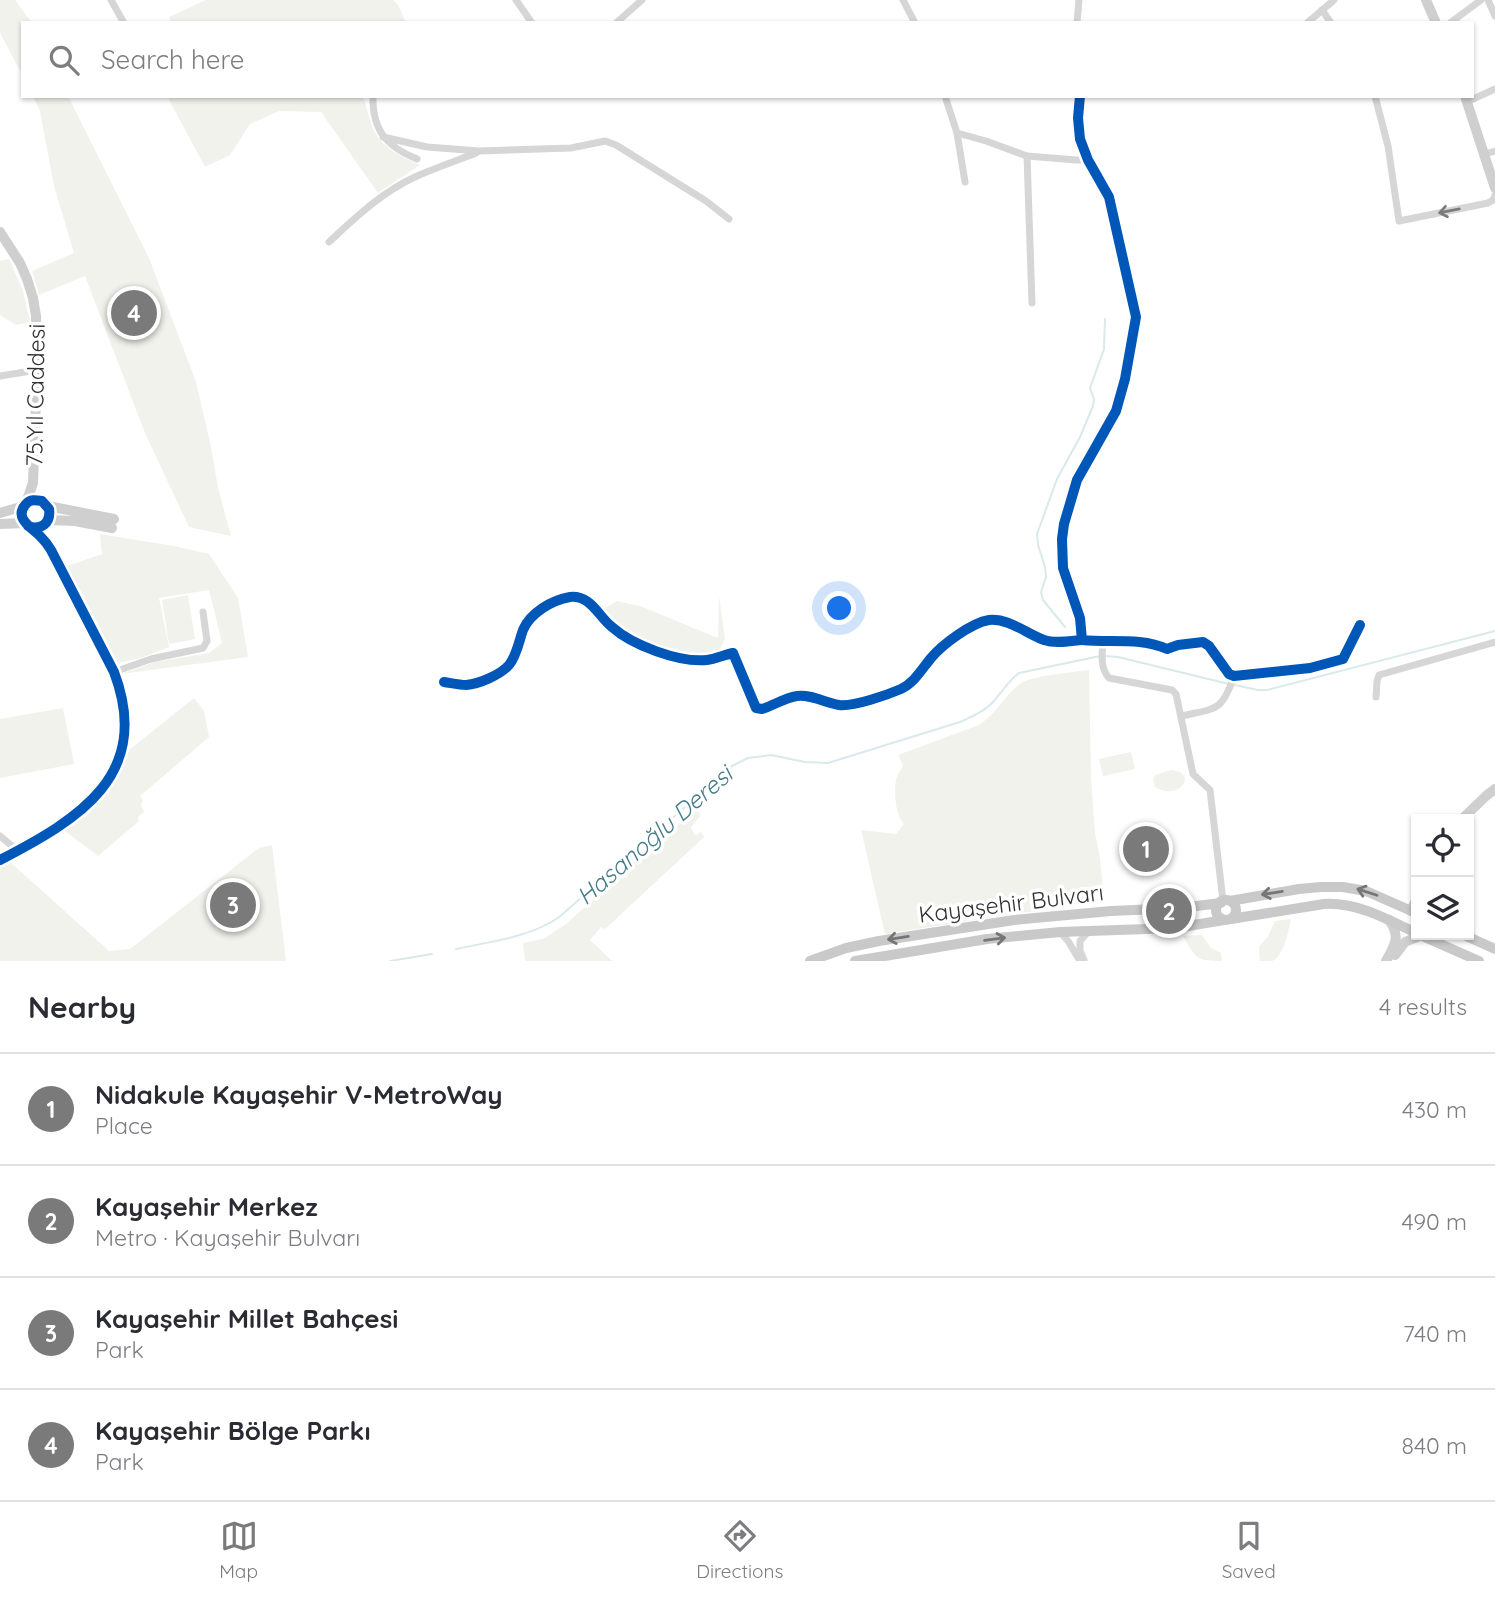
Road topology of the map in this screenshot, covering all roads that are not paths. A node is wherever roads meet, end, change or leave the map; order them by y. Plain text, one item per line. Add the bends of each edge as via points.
1 (111, 0) edge
2 (516, 0) edge
3 (642, 0) edge
4 (903, 0) edge
5 (1079, 0) edge
6 (1334, 0) edge
7 (1426, 0) edge
8 (1481, 0) edge
9 (1488, 0) edge
10 (1322, 10) junction
11 (1495, 16) edge
12 (123, 21) edge
13 (531, 21) edge
14 (618, 21) edge
15 (914, 21) edge
16 (1077, 21) edge
17 (1309, 21) edge
18 (1330, 21) edge
19 (1435, 21) edge
20 (1453, 21) edge
21 (1495, 89) edge
22 (1474, 96) edge
23 (373, 98) edge
24 (946, 98) edge
25 (1080, 98) edge
26 (1376, 98) edge
27 (1469, 98) edge
28 (957, 133) junction
29 (383, 137) junction
30 (479, 151) junction
31 (1490, 152) edge
32 (1027, 156) junction
33 (417, 159) dead end
34 (1088, 160) junction
35 (1495, 164) edge
36 (965, 182) dead end
37 (1495, 188) edge
38 (1495, 195) edge
39 (729, 219) dead end
40 (0, 232) edge
41 (329, 242) dead end
42 (1032, 303) dead end
43 (37, 370) junction
44 (0, 376) edge
45 (33, 483) junction
46 (25, 505) junction
47 (47, 505) junction
48 (0, 513) edge
49 (47, 522) junction
50 (0, 524) edge
51 (26, 524) junction
52 (56, 559) junction
53 (203, 612) dead end
54 (1360, 625) dead end
55 (1082, 640) junction
56 (1495, 642) edge
57 (1102, 646) junction
58 (114, 672) junction
59 (444, 682) dead end
60 (1232, 682) junction
61 (1376, 696) dead end
62 (1182, 716) junction
63 (1495, 789) edge
64 (1467, 814) edge
65 (0, 836) edge
66 (18, 851) junction
67 (0, 860) edge
68 (1314, 887) junction
69 (1225, 902) junction
70 (1312, 906) junction
71 (1411, 907) edge
72 (1227, 920) junction
73 (1389, 920) junction
74 (1411, 930) edge
75 (1090, 931) junction
76 (1060, 932) junction
77 (1411, 939) edge
78 (1432, 940) edge
79 (1474, 940) edge
80 (1495, 949) edge
81 (810, 961) edge
82 (855, 961) edge
83 (1082, 961) edge
84 (1387, 961) edge
85 (1392, 961) edge
86 (1479, 961) edge

1 - 12 street
2 - 13 street
3 - 14 street
4 - 15 street
5 - 16 street
6 - 10 street
7 - 19 street
8 - 20 street
9 - 11 street
10 - 17 street
10 - 18 street
21 - 22 street
23 - 29 street
24 - 28 street
25 - 34 street via 1080,139
38 -> 26 street via 1488,203 1399,220
27 - 31 street
28 - 32 street
28 - 36 street
29 - 30 street via 427,147
29 - 33 street
30 - 39 street via 571,148 605,141
30 - 41 street via 390,191
31 - 35 street
31 - 37 street
32 - 34 street
32 - 42 street
34 - 55 street via 1109,197 1136,317 1116,411 1077,480 1064,524 1063,568 1080,618
40 - 43 street, 75.Yıl Caddesi via 20,263 32,295
43 - 44 street
43 - 45 street, 75.Yıl Caddesi
45 - 46 street, 75.Yıl Caddesi
45 - 47 street
46 - 47 street via 38,500
46 - 48 street
46 - 51 street
47 - 49 street
47 - 49 street via 113,523
49 - 51 street via 37,528
49 - 52 street
50 - 51 street
51 - 52 street
52 - 58 street
53 - 58 street via 204,648
54 - 60 street via 1343,659
55 - 57 street
55 - 59 street via 1046,641 1011,624 987,621 940,648 903,688 853,705 797,696 762,709 756,708 733,653 697,660 657,651 612,627 577,597 553,603 527,622 509,664 499,673 465,685
56 - 61 street via 1380,675
57 - 60 street via 1131,641 1167,649 1203,642
57 - 62 street via 1102,665 1109,678 1172,690
58 - 66 street via 125,727 114,769 84,809
60 - 62 street via 1220,705
62 - 69 street via 1193,774 1210,790
63 - 64 street
65 - 66 street
66 - 67 street
68 -> 69 main road, Kayaşehir Bulvarı
68 - 70 main road via 1305,897
71 -> 68 main road, Kayaşehir Bulvarı via 1366,891
69 - 72 main road via 1217,911
69 - 72 main road via 1236,909
69 -> 81 main road, Kayaşehir Bulvarı via 1014,920 879,941
70 - 72 main road, Kayaşehir Bulvarı
70 - 73 main road, Kayaşehir Bulvarı via 1349,905
72 - 75 main road, Kayaşehir Bulvarı via 1176,928
73 - 74 main road, Kayaşehir Bulvarı
73 - 84 street via 1396,938
75 - 76 main road, Kayaşehir Bulvarı
75 - 83 street via 1080,941
82 -> 76 main road, Kayaşehir Bulvarı
76 - 83 street
77 - 85 street
78 - 86 main road, Kayaşehir Bulvarı
79 - 80 main road

